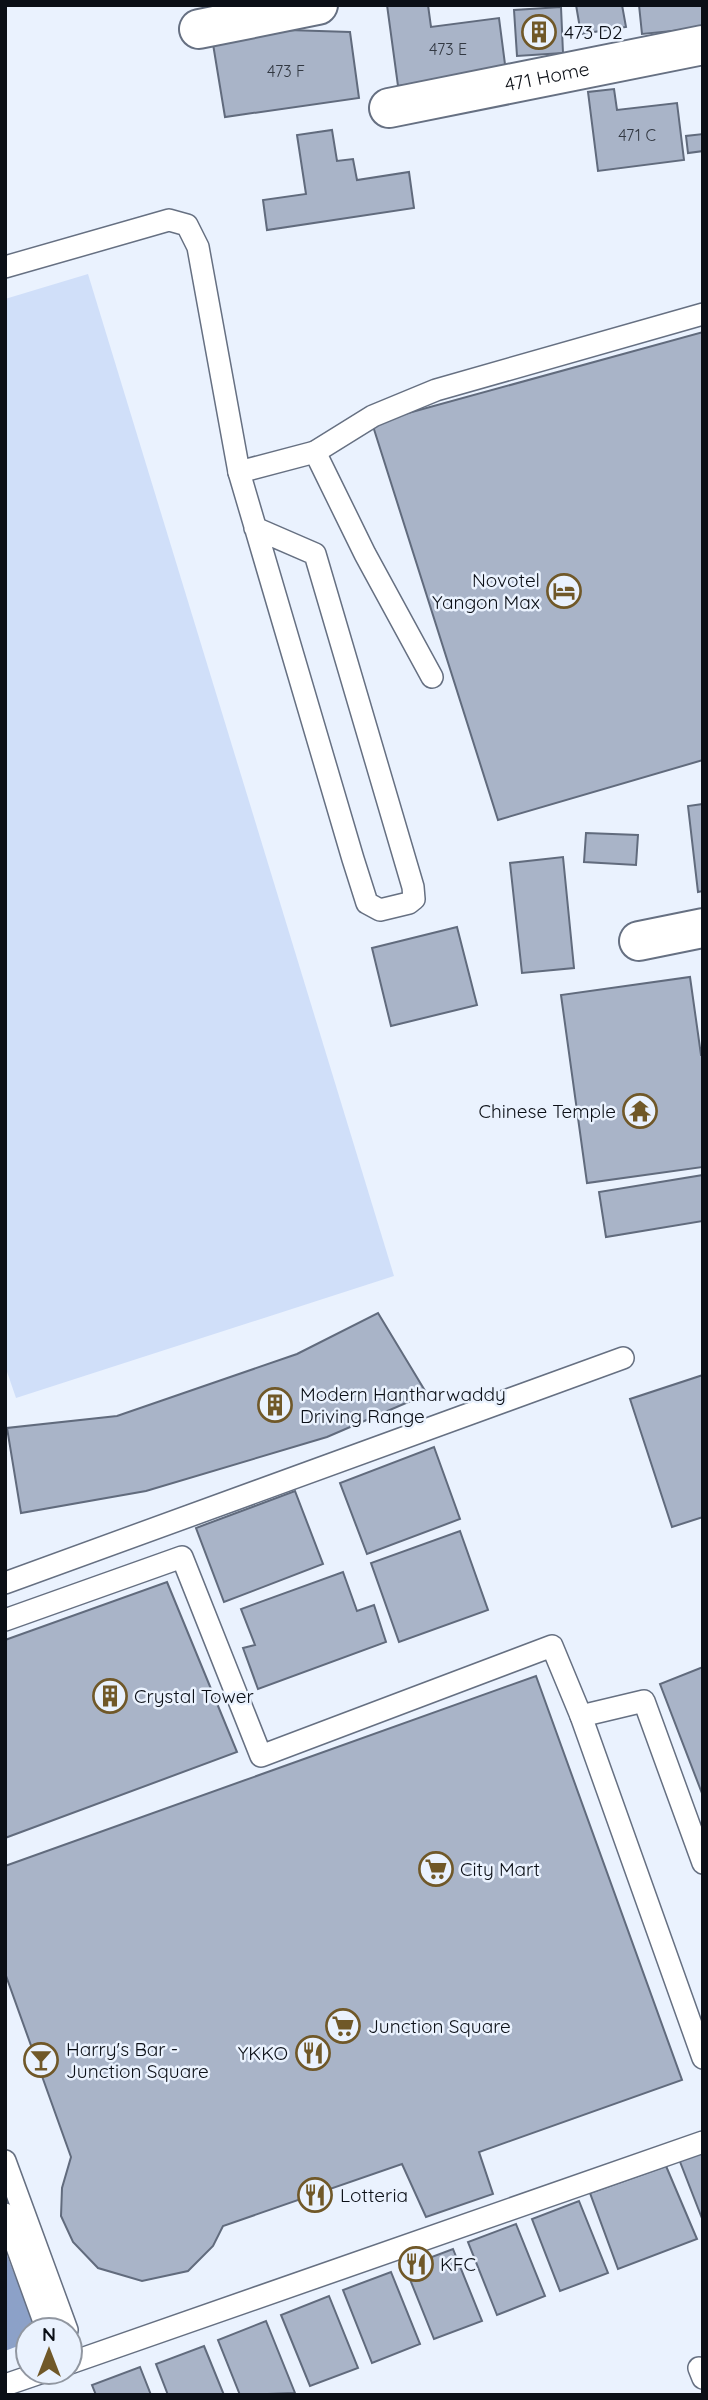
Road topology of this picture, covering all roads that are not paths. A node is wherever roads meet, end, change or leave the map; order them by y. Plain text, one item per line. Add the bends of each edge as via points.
1 (318, 5) edge
2 (199, 29) dead end
3 (703, 45) edge
4 (389, 108) dead end
5 (5, 267) edge
6 (703, 314) edge
7 (314, 452) junction
8 (239, 472) junction
9 (256, 528) junction
10 (432, 677) dead end
11 (703, 928) edge
12 (639, 941) dead end
13 (623, 1358) dead end
14 (5, 1583) edge
15 (5, 1620) edge
16 (581, 1716) junction
17 (703, 1863) edge
18 (703, 2058) edge
19 (703, 2129) edge
20 (703, 2142) edge
21 (5, 2161) edge
22 (5, 2214) edge
23 (42, 2316) edge
24 (59, 2316) edge
25 (84, 2343) edge
26 (84, 2343) edge

1 - 2 street
3 - 4 street, 471 Home
5 - 8 lane via 169,220 187,225 198,247
6 - 7 lane via 436,390 373,416
7 - 8 lane
7 - 10 lane
8 - 9 lane
9 - 9 lane via 314,554 413,887 414,899 409,903 380,910 367,903
11 - 12 street
13 - 14 lane
15 - 16 lane via 182,1557 261,1756 552,1646
16 - 17 lane via 644,1701
16 - 18 lane
19 - 25 lane
20 - 26 lane
21 - 24 lane
22 - 23 lane

